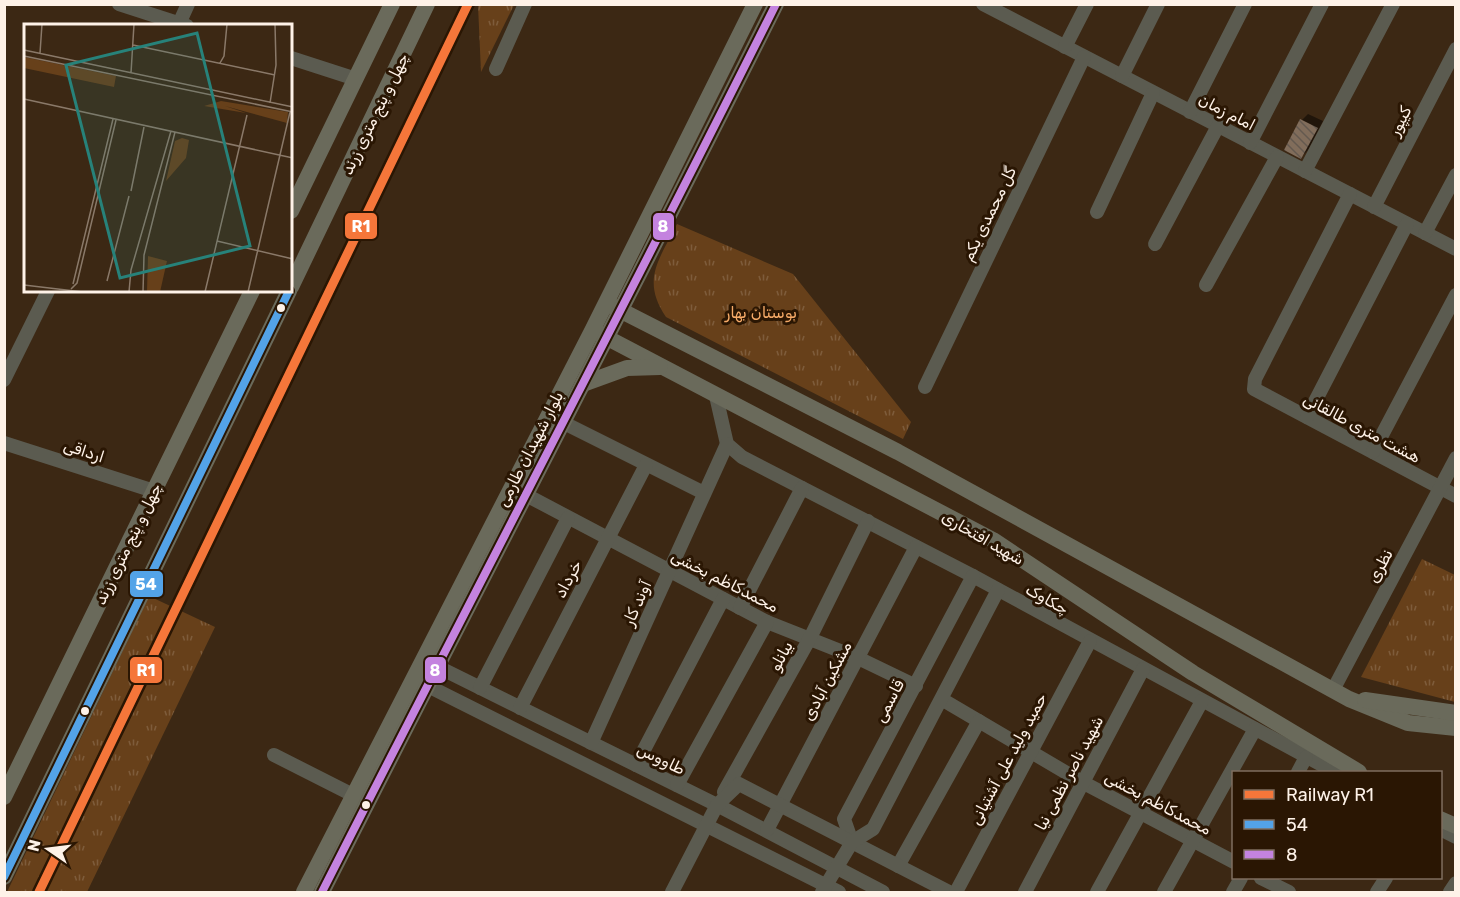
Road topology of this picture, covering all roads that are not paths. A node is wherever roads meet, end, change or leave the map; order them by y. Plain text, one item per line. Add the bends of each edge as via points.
1 (119, 4) edge
2 (188, 4) edge
3 (392, 4) edge
4 (427, 4) edge
5 (525, 4) edge
6 (755, 4) edge
7 (776, 4) edge
8 (1087, 4) edge
9 (1158, 4) edge
10 (1245, 4) edge
11 (1323, 4) edge
12 (1393, 4) edge
13 (990, 6) edge
14 (178, 24) edge
15 (181, 24) edge
16 (1065, 47) junction
17 (1455, 49) edge
18 (1083, 57) junction
19 (292, 58) edge
20 (496, 69) dead end
21 (1122, 76) junction
22 (356, 79) junction
23 (1153, 93) junction
24 (1190, 112) junction
25 (1218, 126) junction
26 (1250, 143) junction
27 (1277, 156) junction
28 (1305, 171) junction
29 (1455, 175) edge
30 (1350, 194) junction
31 (1374, 207) junction
32 (292, 209) edge
33 (1097, 212) dead end
34 (1407, 224) junction
35 (1425, 233) junction
36 (1155, 244) dead end
37 (1455, 249) edge
38 (292, 285) edge
39 (1206, 285) dead end
40 (48, 292) edge
41 (252, 292) edge
42 (289, 292) edge
43 (1455, 295) edge
44 (606, 303) junction
45 (622, 312) junction
46 (592, 331) junction
47 (609, 338) junction
48 (663, 368) junction
49 (4, 380) edge
50 (583, 384) junction
51 (925, 387) dead end
52 (716, 396) junction
53 (1307, 417) junction
54 (564, 423) junction
55 (4, 443) edge
56 (727, 444) junction
57 (1372, 452) junction
58 (1455, 458) edge
59 (646, 465) junction
60 (802, 488) junction
61 (1440, 488) junction
62 (154, 491) junction
63 (704, 494) junction
64 (526, 495) junction
65 (1455, 496) edge
66 (568, 518) junction
67 (868, 522) junction
68 (608, 538) junction
69 (916, 547) junction
70 (669, 572) junction
71 (973, 576) junction
72 (998, 590) junction
73 (723, 599) junction
74 (740, 608) junction
75 (767, 622) junction
76 (810, 638) junction
77 (1090, 641) junction
78 (858, 658) junction
79 (430, 663) junction
80 (1143, 669) junction
81 (419, 682) junction
82 (916, 686) junction
83 (480, 688) junction
84 (1333, 690) junction
85 (1349, 699) junction
86 (943, 700) junction
87 (1202, 701) junction
88 (520, 708) junction
89 (1455, 713) edge
90 (979, 720) junction
91 (1455, 728) edge
92 (1255, 729) junction
93 (591, 743) junction
94 (1031, 750) junction
95 (274, 755) dead end
96 (1306, 757) junction
97 (636, 765) junction
98 (1299, 771) edge
99 (1333, 771) edge
100 (1357, 771) edge
101 (1082, 782) junction
102 (676, 785) junction
103 (353, 795) junction
104 (4, 797) edge
105 (781, 804) junction
106 (717, 805) junction
107 (1140, 812) junction
108 (708, 826) junction
109 (767, 830) junction
110 (1193, 840) junction
111 (852, 842) junction
112 (1232, 861) edge
113 (898, 866) junction
114 (836, 867) junction
115 (4, 877) edge
116 (1263, 879) edge
117 (1385, 879) edge
118 (1455, 883) edge
119 (824, 889) edge
120 (304, 892) edge
121 (322, 892) edge
122 (672, 892) edge
123 (839, 892) edge
124 (883, 892) edge
125 (949, 892) edge
126 (956, 892) edge
127 (1025, 892) edge
128 (1097, 892) edge
129 (1164, 892) edge
130 (1289, 892) edge
131 (1377, 892) edge
132 (1450, 892) edge

1 - 14 street
2 - 15 street
3 - 22 main road, چهل و پنج متری زرند
4 - 38 main road, چهل و پنج متری زرند
5 - 20 street
6 - 44 main road, بلوار شهیدان طارمی
7 - 45 main road, بلوار شهیدان طارمی
8 - 16 street
9 - 21 street
10 - 24 street
11 - 26 street
12 - 28 street
13 - 16 street, امام زمان
16 - 18 street, امام زمان
17 - 31 street, کیپور
18 - 21 street, امام زمان
18 - 51 street, گل محمدی یکم
19 - 22 street
21 - 23 street, امام زمان
22 - 32 main road, چهل و پنج متری زرند
23 - 24 street, امام زمان
23 - 33 street
24 - 25 street, امام زمان
25 - 26 street, امام زمان
25 - 36 street
26 - 27 street, امام زمان
27 - 28 street, امام زمان
27 - 39 street
28 - 30 street, امام زمان
29 - 35 street
30 - 31 street, امام زمان
30 - 53 street, هشت متری طالقانی via 1255,379 1254,389
31 - 34 street, امام زمان
34 - 35 street, امام زمان
34 - 53 street
35 - 37 street, امام زمان
40 - 49 street
41 - 62 main road, چهل و پنج متری زرند
42 - 115 main road, چهل و پنج متری زرند
43 - 57 street
44 - 45 main road, شهید افتخاری
44 - 46 main road, بلوار شهیدان طارمی
45 - 47 main road, بلوار شهیدان طارمی
45 - 84 main road, شهید افتخاری via 898,452
46 - 47 main road, شهید افتخاری
46 - 79 main road, بلوار شهیدان طارمی
47 - 48 main road, شهید افتخاری
47 - 50 main road, بلوار شهیدان طارمی
48 - 50 main road via 627,368
48 - 52 main road, شهید افتخاری
50 - 54 main road, بلوار شهیدان طارمی
52 - 56 street
52 - 100 main road, شهید افتخاری via 993,540 1192,673
53 - 57 street, هشت متری طالقانی
54 - 59 street
54 - 64 main road, بلوار شهیدان طارمی
55 - 62 street, ارداقی
56 - 60 street, چکاوک via 742,457
56 - 63 street, آوند کار
57 - 61 street, هشت متری طالقانی
58 - 61 street, نظری
59 - 63 street
59 - 68 street, خرداد
60 - 67 street, چکاوک
60 - 74 street
61 - 65 street, هشت متری طالقانی
61 - 84 street, نظری
62 - 104 main road, چهل و پنج متری زرند
63 - 70 street, آوند کار
64 - 66 street, محمدکاظم بخشی
64 - 79 main road, بلوار شهیدان طارمی
66 - 68 street, محمدکاظم بخشی
66 - 83 street
67 - 69 street, چکاوک
67 - 76 street, بیانلو
68 - 70 street, محمدکاظم بخشی
68 - 88 street, خرداد
69 - 71 street, چکاوک
69 - 78 street, مشکین آبادی
70 - 73 street, محمدکاظم بخشی
70 - 93 street, آوند کار
71 - 72 street, چکاوک
71 - 82 street, قاسمی
72 - 77 street, چکاوک
72 - 86 street
73 - 74 street, محمدکاظم بخشی
73 - 97 street
74 - 75 street, محمدکاظم بخشی
75 - 76 street, محمدکاظم بخشی
75 - 102 street
76 - 78 street, محمدکاظم بخشی
76 - 106 street, بیانلو
77 - 80 street, چکاوک
77 - 94 street, حمید ولید علی آشتیانی
78 - 82 street, محمدکاظم بخشی
78 - 105 street, مشکین آبادی
79 - 81 main road, بلوار شهیدان طارمی
79 - 83 street, طاووس
80 - 87 street, چکاوک
80 - 101 street, شهید ناصر نظمی نیا
81 - 103 main road, بلوار شهیدان طارمی
81 - 108 street
81 - 121 main road, بلوار شهیدان طارمی
82 - 111 street, قاسمی via 844,819
83 - 88 street, طاووس
84 - 85 main road, شهید افتخاری
85 - 89 main road, شهید افتخاری
85 - 91 main road, شهید افتخاری via 1408,723
86 - 90 street, محمدکاظم بخشی
86 - 111 street via 873,829
87 - 92 street, چکاوک
87 - 107 street
88 - 93 street, طاووس
90 - 94 street, محمدکاظم بخشی
90 - 113 street
92 - 96 street, چکاوک
92 - 110 street
93 - 97 street, طاووس
94 - 101 street, محمدکاظم بخشی
94 - 126 street, حمید ولید علی آشتیانی
95 - 103 street
96 - 98 street
96 - 99 street, چکاوک
97 - 102 street, طاووس
101 - 107 street, محمدکاظم بخشی
101 - 127 street, شهید ناصر نظمی نیا
102 - 106 street, طاووس
103 - 120 main road, بلوار شهیدان طارمی
105 - 106 street via 739,784
105 - 109 street, مشکین آبادی
105 - 111 street
106 - 108 street, بیانلو
106 - 109 street, طاووس
107 - 110 street, محمدکاظم بخشی
107 - 128 street
108 - 119 street
108 - 122 street, بیانلو
109 - 114 street, طاووس
110 - 112 street, محمدکاظم بخشی
110 - 129 street
111 - 113 street
111 - 114 street
113 - 125 street
114 - 119 street
114 - 124 street, طاووس
116 - 130 street
117 - 131 street
118 - 132 street
119 - 123 street

